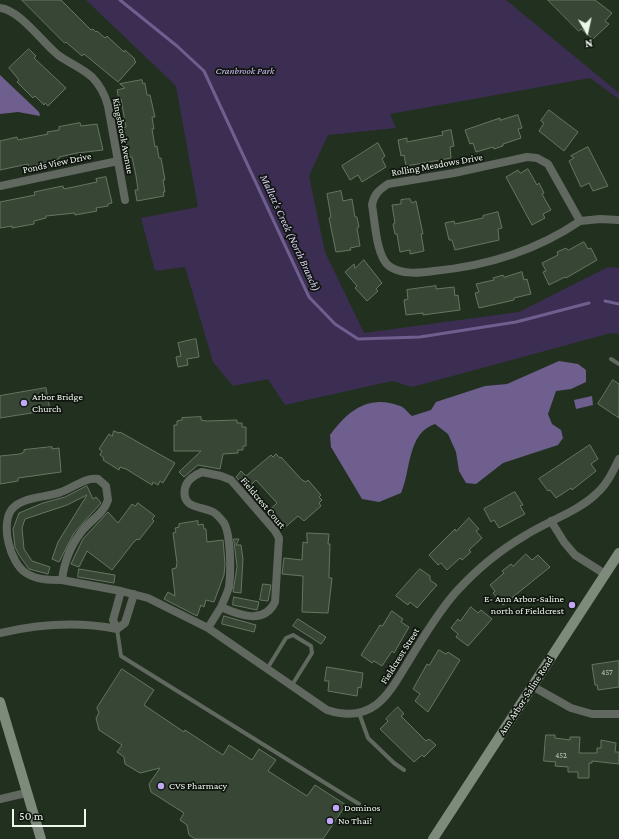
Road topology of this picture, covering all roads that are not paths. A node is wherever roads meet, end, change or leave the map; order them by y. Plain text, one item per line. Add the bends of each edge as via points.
1 (0, 8) edge
2 (118, 161) junction
3 (0, 186) edge
4 (125, 200) dead end
5 (619, 220) edge
6 (580, 221) junction
7 (611, 359) dead end
8 (619, 364) edge
9 (619, 458) edge
10 (551, 521) junction
11 (619, 553) edge
12 (605, 574) junction
13 (62, 580) junction
14 (120, 590) junction
15 (134, 594) junction
16 (220, 607) junction
17 (208, 628) junction
18 (116, 629) junction
19 (0, 633) edge
20 (267, 669) junction
21 (292, 686) junction
22 (532, 686) junction
23 (0, 702) edge
24 (359, 713) junction
25 (619, 714) edge
26 (404, 770) dead end
27 (26, 793) junction
28 (0, 799) edge
29 (359, 804) dead end
30 (41, 839) edge
31 (433, 839) edge

1 - 2 street, Kingsbrook Avenue via 7,8 16,14 59,56 91,76 99,86 108,106
2 - 3 street, Ponds View Drive
2 - 4 street, Kingsbrook Avenue
5 - 6 street, Rolling Meadows Drive
6 - 6 street, Rolling Meadows Drive via 534,246 488,262 460,269 419,273 398,271 389,266 381,256 372,205 373,197 388,184 527,157 537,158 548,164
7 - 8 lane
9 - 10 street, Fieldcrest Street via 598,493
10 - 12 street via 575,555
10 - 24 street, Fieldcrest Street via 501,551 469,579 437,616 392,690 380,702
11 - 12 main road, Ann Arbor-Saline Road
12 - 22 main road, Ann Arbor-Saline Road
13 - 13 street via 34,577 18,566 10,551 7,530 10,513 22,502 62,492 90,478 98,479 106,486 108,500 102,511 74,543 63,569
13 - 14 street
14 - 15 street
14 - 18 street via 113,620
15 - 17 street via 148,598
15 - 18 street via 125,623
16 - 16 street, Fieldcrest Court via 230,575 228,534 225,524 213,512 195,508 184,494 190,479 202,472 231,480 279,538 275,602 272,609 265,615 256,617
16 - 17 street, Fieldcrest Court
17 - 20 street, Fieldcrest Street
18 - 19 street via 50,624
18 - 29 lane via 121,656
20 - 21 street, Fieldcrest Street
20 - 21 lane via 286,638 293,635 311,646 312,653
21 - 24 street, Fieldcrest Street via 327,710 340,714
22 - 25 street via 572,708 592,714
22 - 31 main road, Ann Arbor-Saline Road
23 - 27 main road
24 - 26 lane via 368,738
27 - 28 street
27 - 30 main road

